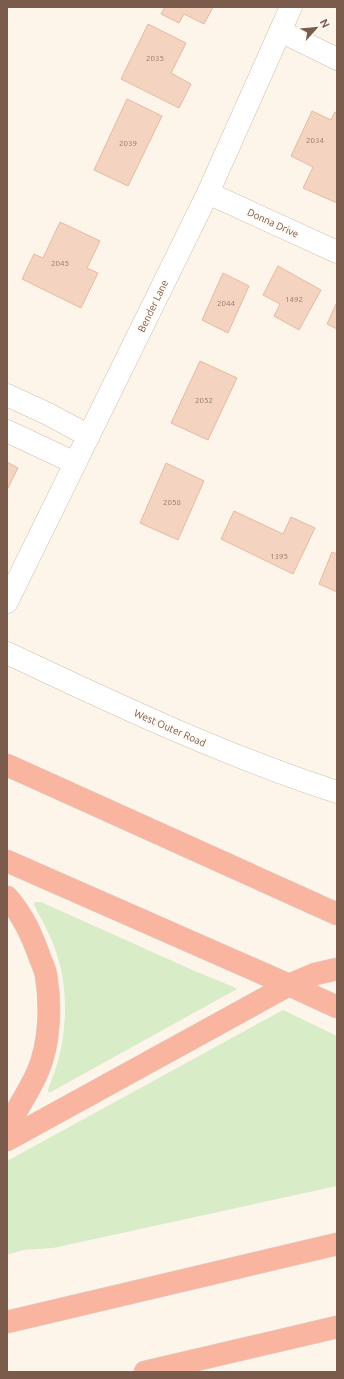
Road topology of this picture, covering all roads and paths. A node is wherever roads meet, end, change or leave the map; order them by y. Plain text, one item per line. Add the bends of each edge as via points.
1 (291, 7) edge
2 (280, 31) junction
3 (337, 59) edge
4 (208, 193) junction
5 (337, 252) edge
6 (7, 395) edge
7 (7, 431) edge
8 (89, 436) junction
9 (76, 463) junction
10 (7, 602) edge
11 (7, 653) edge
12 (7, 765) edge
13 (337, 792) edge
14 (7, 861) edge
15 (7, 897) edge
16 (337, 914) edge
17 (337, 969) edge
18 (289, 985) junction
19 (337, 1007) edge
20 (7, 1126) edge
21 (7, 1140) edge
22 (337, 1244) edge
23 (7, 1322) edge
24 (337, 1327) edge
25 (145, 1372) edge

1 - 2 street, Bender Lane
2 - 3 street
2 - 4 street, Bender Lane
4 - 5 street, Donna Drive
4 - 8 street, Bender Lane
6 - 8 street
7 - 9 street
8 - 9 street, Bender Lane
9 - 10 street, Bender Lane
11 - 13 street, West Outer Road via 214,747
12 - 16 highway
14 - 18 highway
15 - 20 highway via 18,909 33,937 46,974 49,1012 46,1042 39,1070
17 - 18 highway via 315,974
18 - 19 highway
18 - 21 highway
22 - 23 highway
24 - 25 highway

